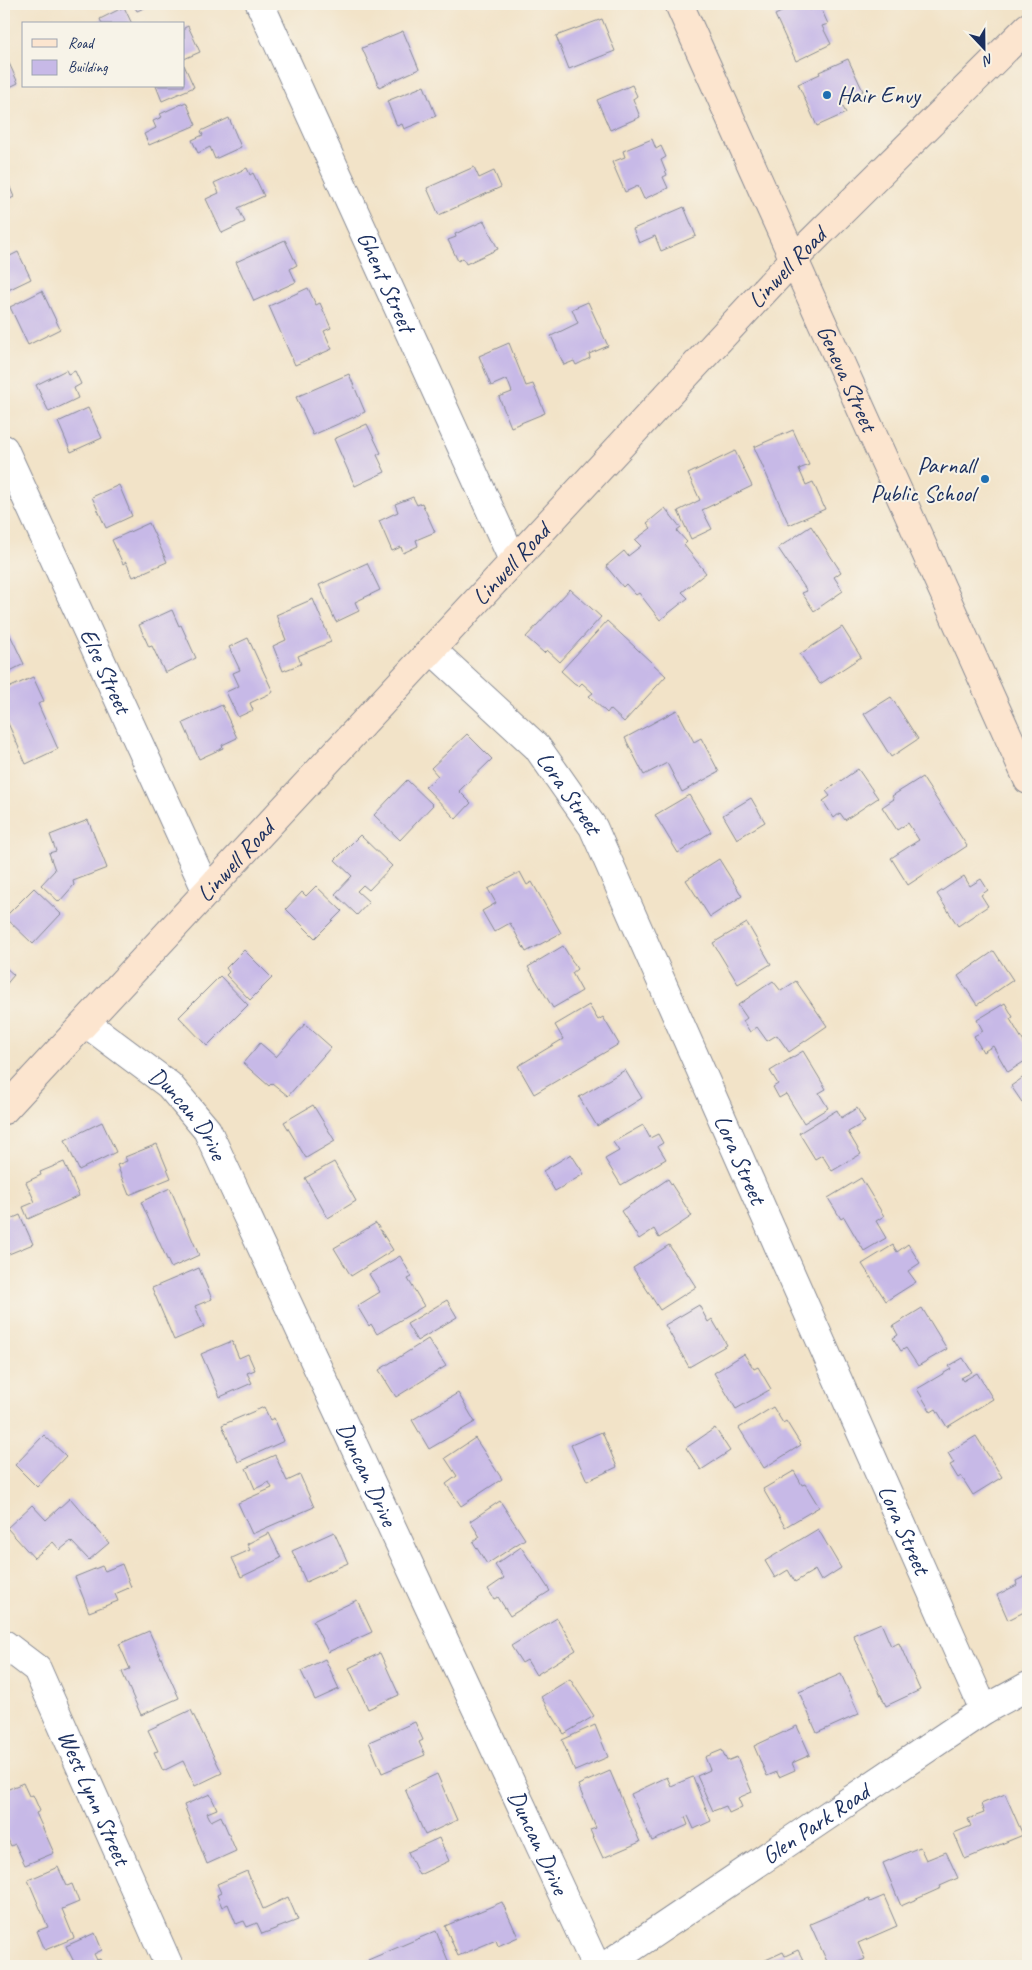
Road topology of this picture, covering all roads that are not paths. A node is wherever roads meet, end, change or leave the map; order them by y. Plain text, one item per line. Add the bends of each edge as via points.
1 (260, 4) edge
2 (679, 4) edge
3 (1028, 27) edge
4 (794, 259) junction
5 (4, 449) edge
6 (513, 560) junction
7 (432, 650) junction
8 (1028, 780) edge
9 (207, 892) junction
10 (86, 1023) junction
11 (4, 1110) edge
12 (4, 1644) edge
13 (1028, 1686) edge
14 (984, 1710) junction
15 (169, 1966) edge
16 (596, 1966) edge
17 (605, 1966) edge

1 - 6 street, Ghent Street
2 - 4 main road, Geneva Street
3 - 4 main road, Linwell Road
4 - 6 main road, Linwell Road
4 - 8 main road, Geneva Street
5 - 9 street, Else Street
6 - 7 main road, Linwell Road
7 - 9 main road, Linwell Road
7 - 14 street, Lora Street via 537,747 593,827
9 - 10 main road, Linwell Road
10 - 11 main road, Linwell Road
10 - 16 street, Duncan Drive via 169,1085 207,1130
12 - 15 street, West Lynn Street via 37,1669
13 - 14 street, Glen Park Road
14 - 17 street, Glen Park Road

